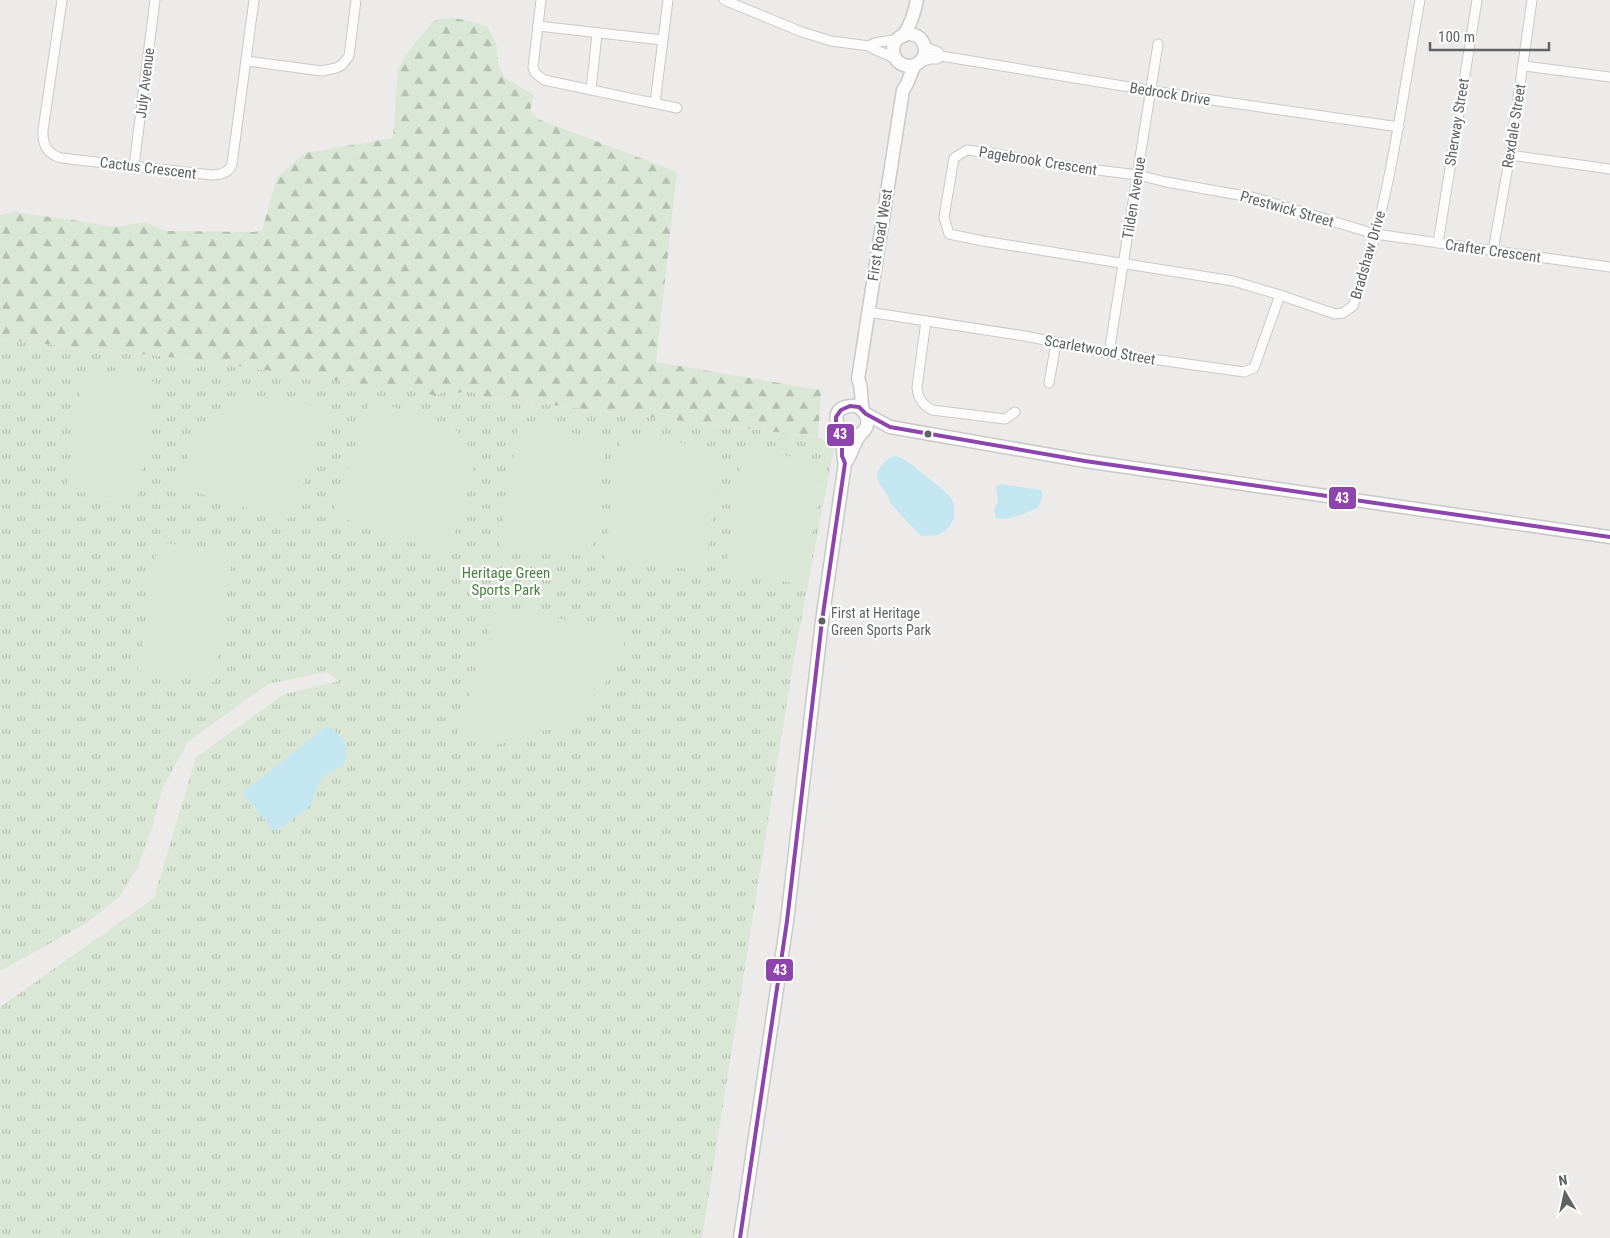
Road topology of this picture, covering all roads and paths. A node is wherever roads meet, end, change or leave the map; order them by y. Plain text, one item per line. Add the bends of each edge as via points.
1 (62, 0) edge
2 (155, 0) edge
3 (254, 0) edge
4 (356, 0) edge
5 (541, 0) edge
6 (668, 0) edge
7 (724, 0) edge
8 (916, 0) edge
9 (1420, 0) edge
10 (1477, 0) edge
11 (1532, 0) edge
12 (914, 14) junction
13 (538, 26) junction
14 (597, 34) junction
15 (901, 37) junction
16 (662, 40) junction
17 (922, 42) junction
18 (1158, 44) dead end
19 (869, 46) junction
20 (941, 56) junction
21 (246, 61) junction
22 (898, 61) junction
23 (918, 63) junction
24 (1524, 66) junction
25 (1610, 77) edge
26 (591, 90) junction
27 (903, 90) junction
28 (1150, 91) junction
29 (655, 103) junction
30 (677, 108) dead end
31 (1399, 127) junction
32 (1510, 155) junction
33 (134, 166) junction
34 (1610, 170) edge
35 (1138, 175) junction
36 (1376, 234) junction
37 (1438, 243) junction
38 (1493, 251) junction
39 (1124, 264) junction
40 (1610, 267) edge
41 (1280, 295) junction
42 (868, 312) junction
43 (926, 321) junction
44 (1056, 343) junction
45 (1109, 353) junction
46 (858, 379) junction
47 (1050, 383) dead end
48 (845, 407) junction
49 (864, 412) junction
50 (1015, 412) dead end
51 (890, 427) junction
52 (839, 431) junction
53 (862, 433) junction
54 (845, 463) junction
55 (1610, 537) edge
56 (740, 1238) edge

1 - 33 street, Cactus Crescent via 42,130 44,143 48,151 58,157
2 - 33 street, July Avenue
3 - 21 street, Cactus Crescent
4 - 21 street via 348,56 342,65 322,71
5 - 13 street
6 - 16 street
7 - 19 street via 830,41
8 - 12 street, First Road West
9 - 31 street, Bradshaw Drive
10 - 37 street, Sherway Street
11 - 24 street, Rexdale Street
12 - 15 street, First Road West
12 - 17 street, First Road West
13 - 14 street
13 - 26 street via 535,74 544,80
14 - 16 street
14 - 26 street
15 - 17 street via 908,34
15 - 19 street
15 - 22 street, First Road West via 894,48
16 - 29 street
17 - 20 street, Bedrock Drive
17 - 23 street, First Road West via 923,57
18 - 28 street, Tilden Avenue
19 - 22 street
20 - 23 street, Bedrock Drive
20 - 28 street, Bedrock Drive
21 - 33 street, Cactus Crescent via 232,164 228,171 212,175
22 - 23 street via 905,65
22 - 27 street, First Road West
23 - 27 street, First Road West
24 - 25 street
24 - 32 street, Rexdale Street
26 - 29 street
27 - 42 street, First Road West
28 - 31 street, Bedrock Drive
28 - 35 street, Tilden Avenue
29 - 30 street
31 - 36 street, Bradshaw Drive
32 - 34 street
32 - 38 street, Rexdale Street
35 - 36 street, Prestwick Street via 1256,198
35 - 39 street, Tilden Avenue
35 - 39 street, Pagebrook Crescent via 967,150 954,158 944,217 949,234
36 - 37 street, Crafter Crescent
36 - 41 street, Bradshaw Drive via 1353,306 1335,314
37 - 38 street, Crafter Crescent
38 - 40 street, Crafter Crescent
39 - 41 street, Bradshaw Drive via 1232,282
39 - 45 street, Tilden Avenue
41 - 45 street, Scarletwood Street via 1254,368 1244,372
42 - 43 street, Scarletwood Street
42 - 46 street, First Road West
43 - 44 street, Scarletwood Street
43 - 50 street via 918,387 922,404 932,410 1005,419
44 - 45 street, Scarletwood Street
44 - 47 street
46 - 48 street, First Road West
46 - 49 street, First Road West
48 - 49 street via 854,406
48 - 52 street via 836,418
49 - 51 street
49 - 53 street via 867,423
51 - 53 street
51 - 55 street via 1085,461
52 - 53 street via 851,437
52 - 54 street
53 - 54 street
54 - 56 street via 822,621 787,920

